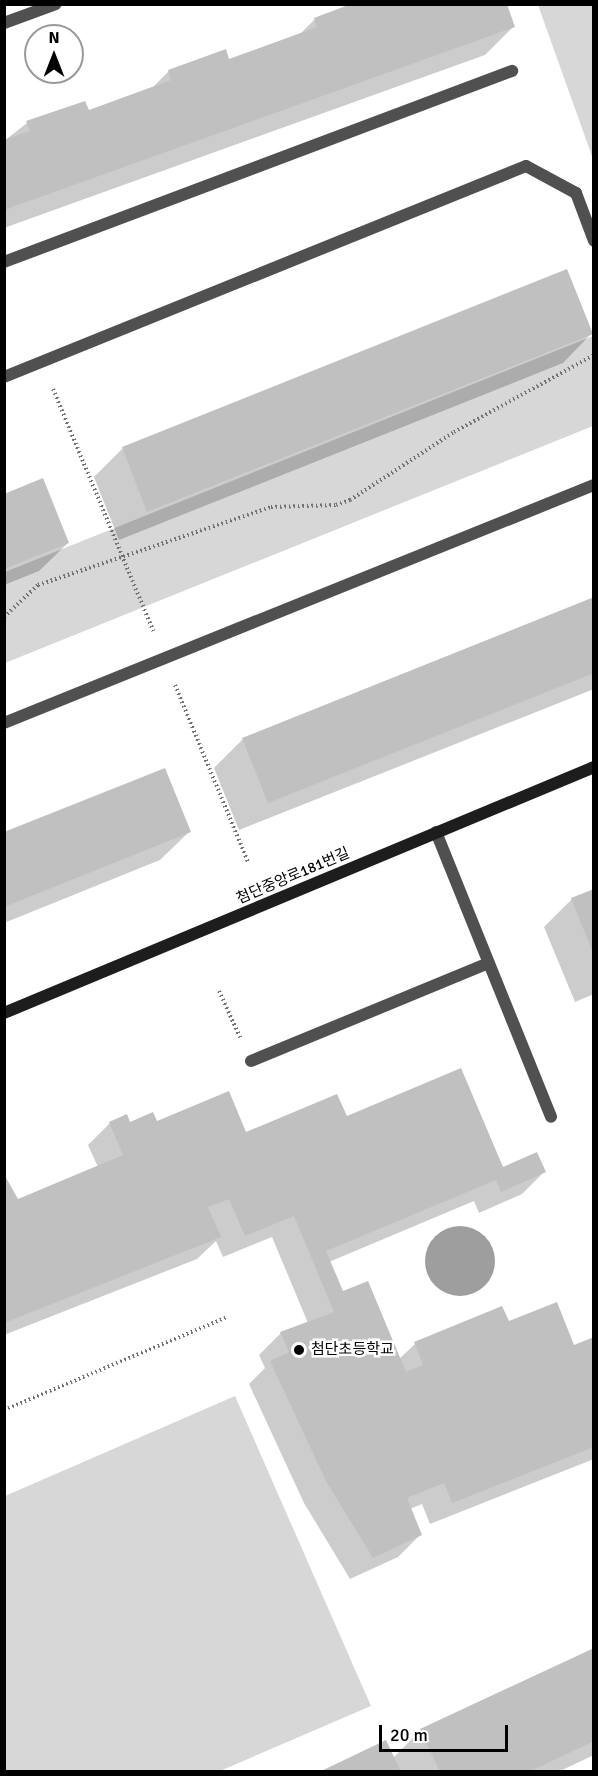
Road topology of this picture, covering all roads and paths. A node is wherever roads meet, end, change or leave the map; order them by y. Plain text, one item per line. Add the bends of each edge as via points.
1 (56, 4) edge
2 (4, 23) edge
3 (512, 71) dead end
4 (594, 242) edge
5 (4, 262) edge
6 (594, 355) edge
7 (4, 377) edge
8 (50, 382) dead end
9 (594, 485) edge
10 (122, 558) junction
11 (4, 617) edge
12 (153, 634) dead end
13 (171, 677) dead end
14 (4, 723) edge
15 (594, 767) edge
16 (436, 832) junction
17 (248, 862) dead end
18 (489, 963) junction
19 (219, 991) dead end
20 (4, 1013) edge
21 (251, 1061) joint
22 (551, 1117) dead end
23 (227, 1317) dead end
24 (4, 1410) edge

1 - 2 lane
3 - 5 lane
4 - 7 lane via 576,193 526,166
6 - 10 path via 454,432 350,500 336,505 271,507
8 - 10 path
9 - 14 lane
10 - 11 path via 38,585
10 - 12 path
13 - 17 path
15 - 16 street, 첨단중앙로181번길
16 - 18 lane
16 - 20 street, 첨단중앙로181번길
18 - 21 lane
18 - 22 lane
19 - 21 path
23 - 24 path

